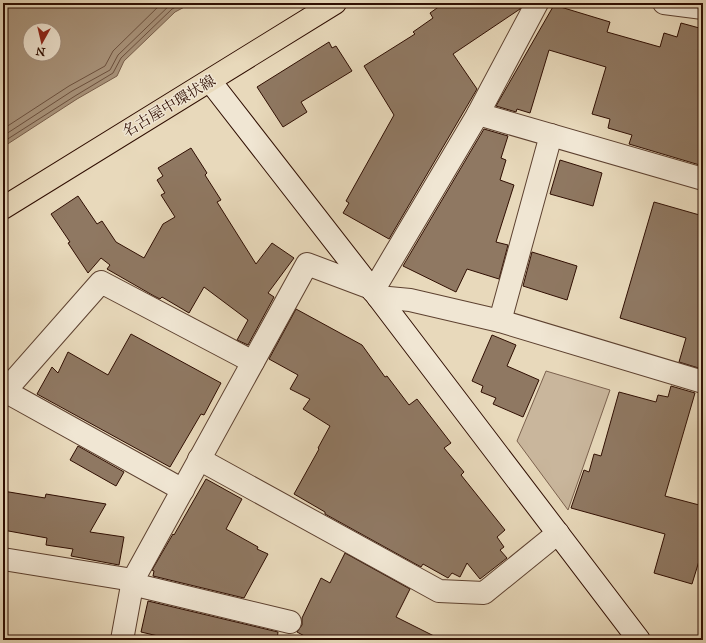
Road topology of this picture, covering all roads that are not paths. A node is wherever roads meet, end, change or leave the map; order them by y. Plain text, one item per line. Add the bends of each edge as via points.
1 (335, 3) edge
2 (537, 3) edge
3 (664, 3) edge
4 (703, 8) edge
5 (210, 81) junction
6 (478, 114) junction
7 (551, 135) junction
8 (703, 179) edge
9 (3, 208) edge
10 (374, 292) junction
11 (500, 321) junction
12 (253, 362) junction
13 (703, 382) edge
14 (4, 390) edge
15 (199, 459) junction
16 (183, 490) junction
17 (558, 533) junction
18 (3, 558) edge
19 (132, 582) junction
20 (290, 622) dead end
21 (122, 640) edge
22 (639, 640) edge

1 - 5 main road, 名古屋中環状線
2 - 6 street
3 - 4 street
5 - 9 main road, 名古屋中環状線
5 - 10 street
6 - 7 street
6 - 10 street
7 - 8 street
7 - 11 street
10 - 11 street
10 - 12 street via 307,264
10 - 17 street
11 - 13 street
12 - 14 street via 101,282
12 - 15 street
14 - 16 street
15 - 16 street
15 - 17 street via 439,591 484,593
16 - 19 street
17 - 22 street
18 - 19 street
19 - 20 street
19 - 21 street

